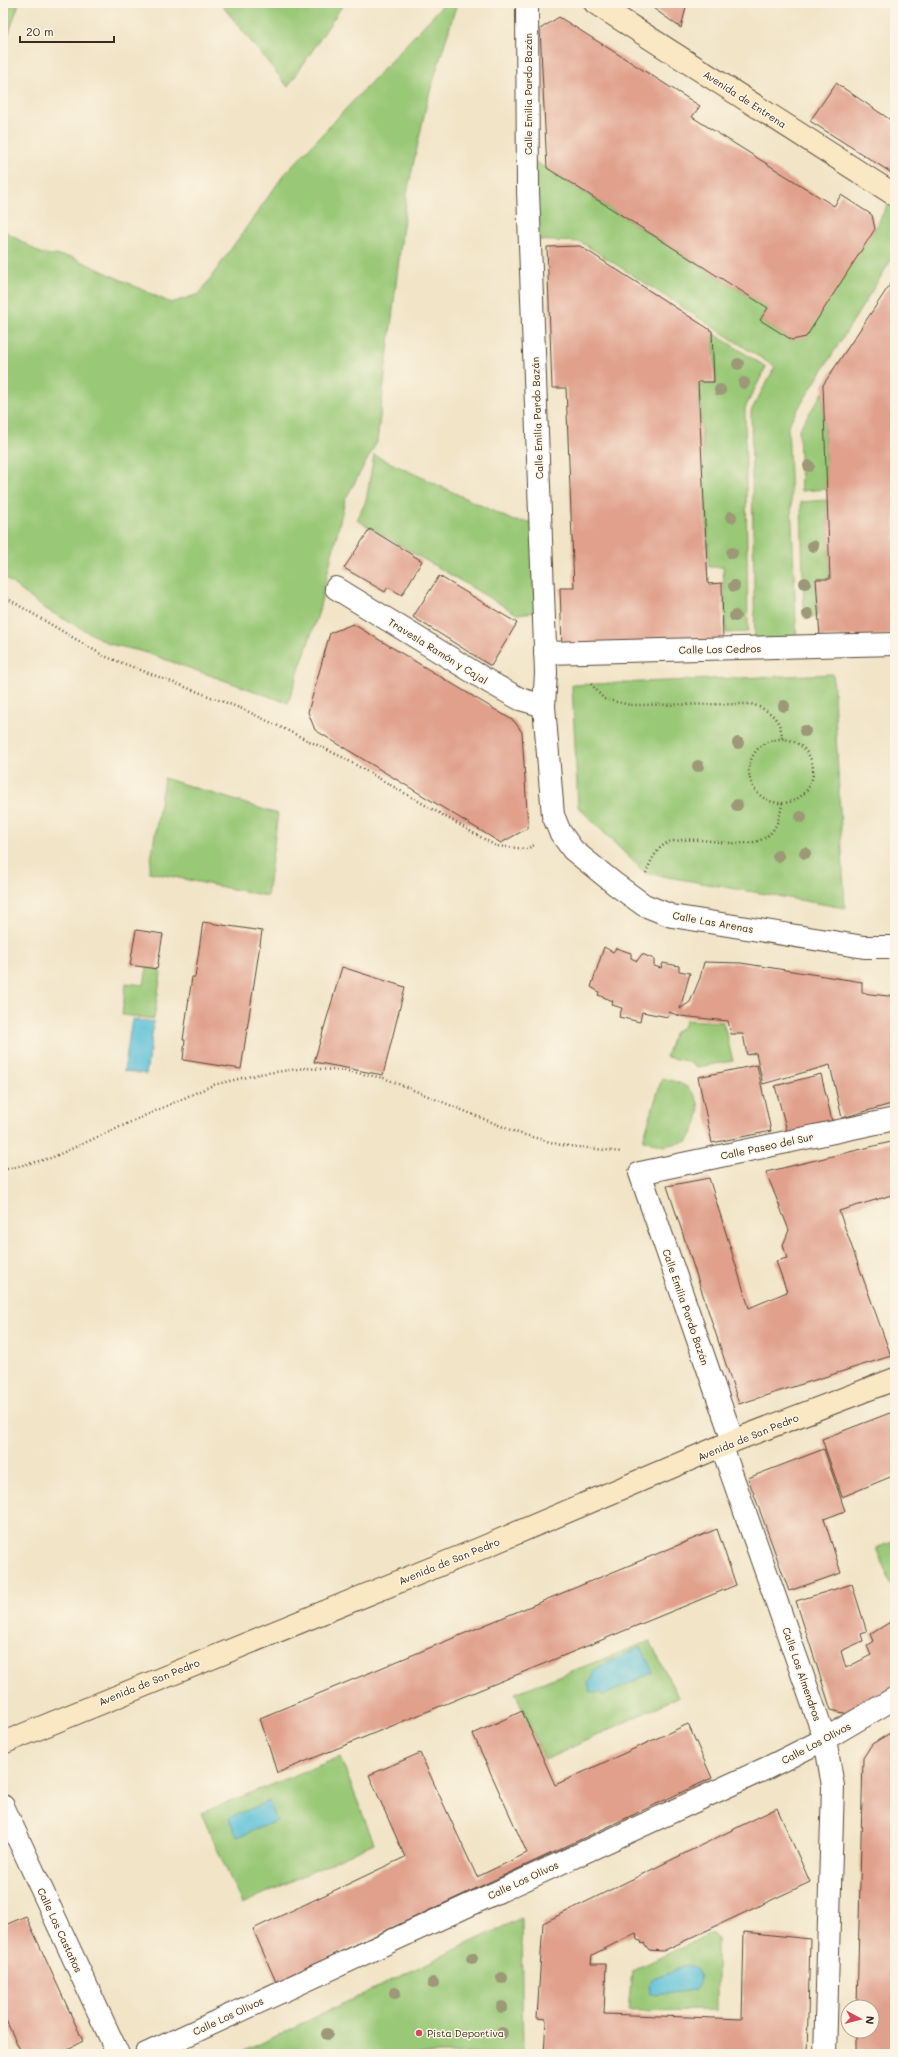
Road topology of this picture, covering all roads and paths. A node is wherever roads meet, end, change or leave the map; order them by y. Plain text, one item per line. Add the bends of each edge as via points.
1 (528, 3) edge
2 (595, 3) edge
3 (895, 195) edge
4 (336, 588) dead end
5 (3, 596) edge
6 (895, 644) edge
7 (545, 653) junction
8 (591, 684) dead end
9 (544, 706) junction
10 (782, 739) junction
11 (782, 803) junction
12 (560, 832) junction
13 (645, 873) dead end
14 (895, 947) edge
15 (895, 1119) edge
16 (3, 1170) edge
17 (640, 1172) junction
18 (895, 1379) edge
19 (727, 1444) junction
20 (895, 1698) edge
21 (825, 1739) junction
22 (3, 1743) edge
23 (3, 1806) edge
24 (118, 2054) edge
25 (146, 2054) edge
26 (825, 2054) edge

1 - 7 street, Calle Emilia Pardo Bazán via 528,191
2 - 3 main road, Avenida de Entrena
4 - 9 street, Travesía Ramón y Cajal via 491,683 520,699
5 - 12 path via 104,656 245,710 342,757 496,846 527,850
6 - 7 street, Calle Los Cedros
7 - 9 street, Calle Emilia Pardo Bazán
8 - 10 path via 604,699 630,705 751,704 772,715 780,725
9 - 12 street, Calle Emilia Pardo Bazán via 553,815
10 - 11 path via 802,746 813,765 809,786 802,795 793,801
10 - 11 path via 762,744 750,761 749,771 750,781 755,790 767,800
11 - 13 path via 779,821 773,831 763,839 752,844 694,839 669,842 651,859
12 - 14 street, Calle Las Arenas via 573,850 615,884 644,905 672,916 864,947
15 - 17 street, Calle Paseo del Sur
16 - 17 path via 51,1158 213,1085 259,1074 306,1068 347,1071 384,1078 518,1134 540,1140 622,1152 634,1160
17 - 19 street, Calle Emilia Pardo Bazán
18 - 19 main road, Avenida de San Pedro
19 - 21 street, Calle Los Almendros
19 - 22 main road, Avenida de San Pedro
20 - 21 street, Calle Los Olivos
21 - 25 street, Calle Los Olivos
21 - 26 street, Calle Los Almendros via 833,1786
23 - 24 street, Calle Los Castaños

